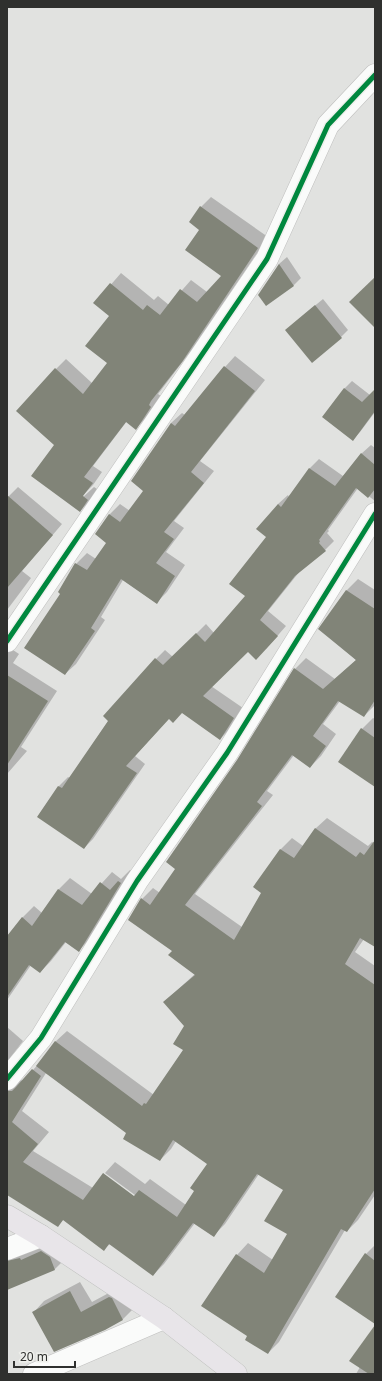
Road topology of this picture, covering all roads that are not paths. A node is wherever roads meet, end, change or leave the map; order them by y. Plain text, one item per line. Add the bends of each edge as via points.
1 (375, 75) edge
2 (375, 514) edge
3 (7, 641) edge
4 (7, 1079) edge
5 (7, 1216) edge
6 (41, 1236) junction
7 (7, 1249) edge
8 (164, 1318) junction
9 (34, 1374) edge
10 (236, 1374) edge

1 - 3 street via 328,125 268,259
2 - 4 street via 227,753 137,881 41,1038
5 - 6 main road
6 - 7 street
6 - 8 main road
8 - 9 street
8 - 10 main road

